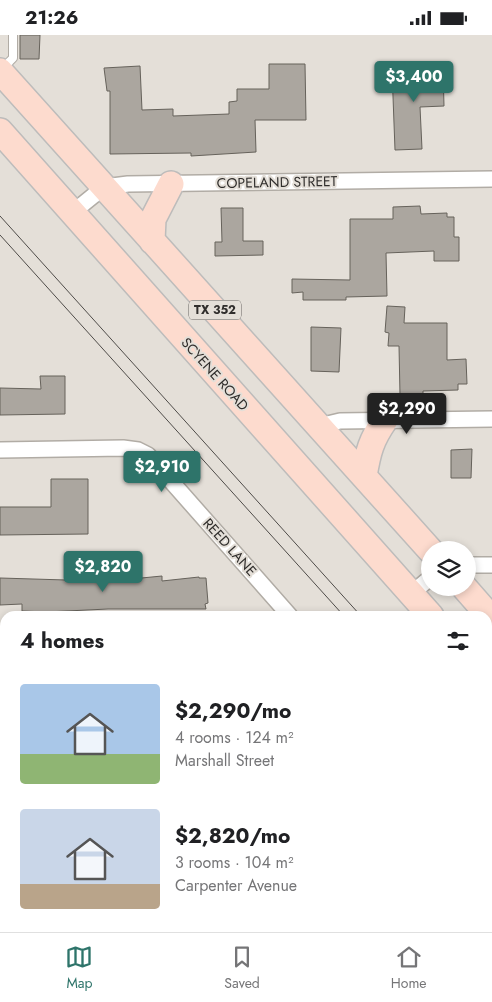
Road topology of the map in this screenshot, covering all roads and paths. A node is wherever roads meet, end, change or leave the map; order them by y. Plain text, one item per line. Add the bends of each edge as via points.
1 (13, 35) edge
2 (0, 71) edge
3 (0, 131) edge
4 (492, 179) edge
5 (171, 184) junction
6 (104, 187) junction
7 (72, 213) junction
8 (152, 241) junction
9 (492, 419) edge
10 (385, 420) junction
11 (319, 426) junction
12 (0, 450) edge
13 (364, 476) junction
14 (422, 541) edge
15 (476, 565) edge
16 (492, 565) edge
17 (421, 586) edge
18 (411, 594) junction
19 (472, 596) edge
20 (286, 611) edge
21 (426, 611) edge
22 (485, 611) edge

1 - 2 lane via 13,58
2 - 6 main road, TX 352
3 - 7 main road, SCYENE ROAD / TX 352
4 - 5 street, COPELAND STREET
5 - 6 street, COPELAND STREET
5 - 8 main road via 153,219
6 - 7 street
6 - 8 main road, TX 352
7 - 18 main road, SCYENE ROAD / TX 352
8 - 11 main road, TX 352
9 - 10 street
10 - 11 street via 340,421
10 - 13 main road via 368,450
11 - 13 main road, TX 352
12 - 20 street, REED LANE via 124,448 148,455
13 - 14 main road, TX 352
15 - 16 street
17 - 18 street
18 - 21 main road, SCYENE ROAD / TX 352
19 - 22 main road

